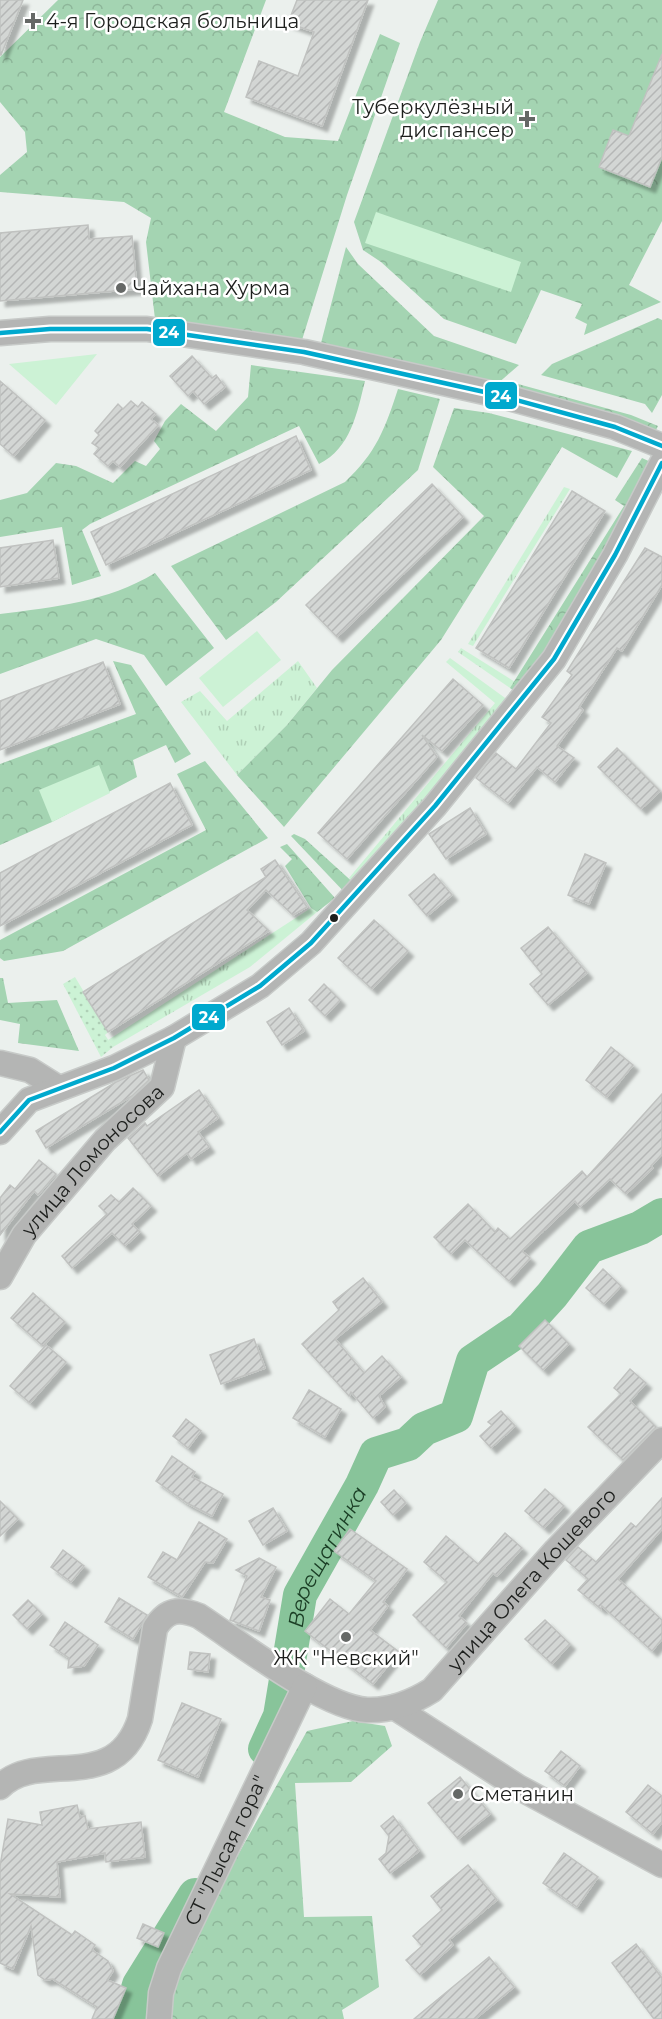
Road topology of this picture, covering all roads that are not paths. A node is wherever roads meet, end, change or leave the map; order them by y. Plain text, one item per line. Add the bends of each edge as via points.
1 (0, 333) edge
2 (662, 446) edge
3 (662, 463) edge
4 (174, 1038) junction
5 (0, 1063) edge
6 (57, 1087) junction
7 (0, 1132) edge
8 (0, 1277) edge
9 (662, 1440) edge
10 (305, 1686) junction
11 (394, 1707) junction
12 (0, 1787) edge
13 (662, 1865) edge
14 (159, 2019) edge

1 - 2 street via 147,329 304,352 498,395 615,427
3 - 4 street via 615,555 554,659 435,806 294,960 220,1012
4 - 6 street via 114,1068
4 - 8 street, улица Ломоносова via 162,1087 91,1156 24,1235
5 - 6 street via 30,1070
6 - 7 street via 29,1100
9 - 11 street, улица Олега Кошевого via 556,1550 432,1690
10 - 11 street, улица Олега Кошевого via 367,1710
10 - 12 street, улица Олега Кошевого via 199,1616 184,1610 173,1611 162,1617 155,1628 140,1719 126,1746 102,1762 82,1768 32,1772 7,1780
10 - 14 street, СТ "Лысая гора" via 169,1968
11 - 13 street via 518,1787

